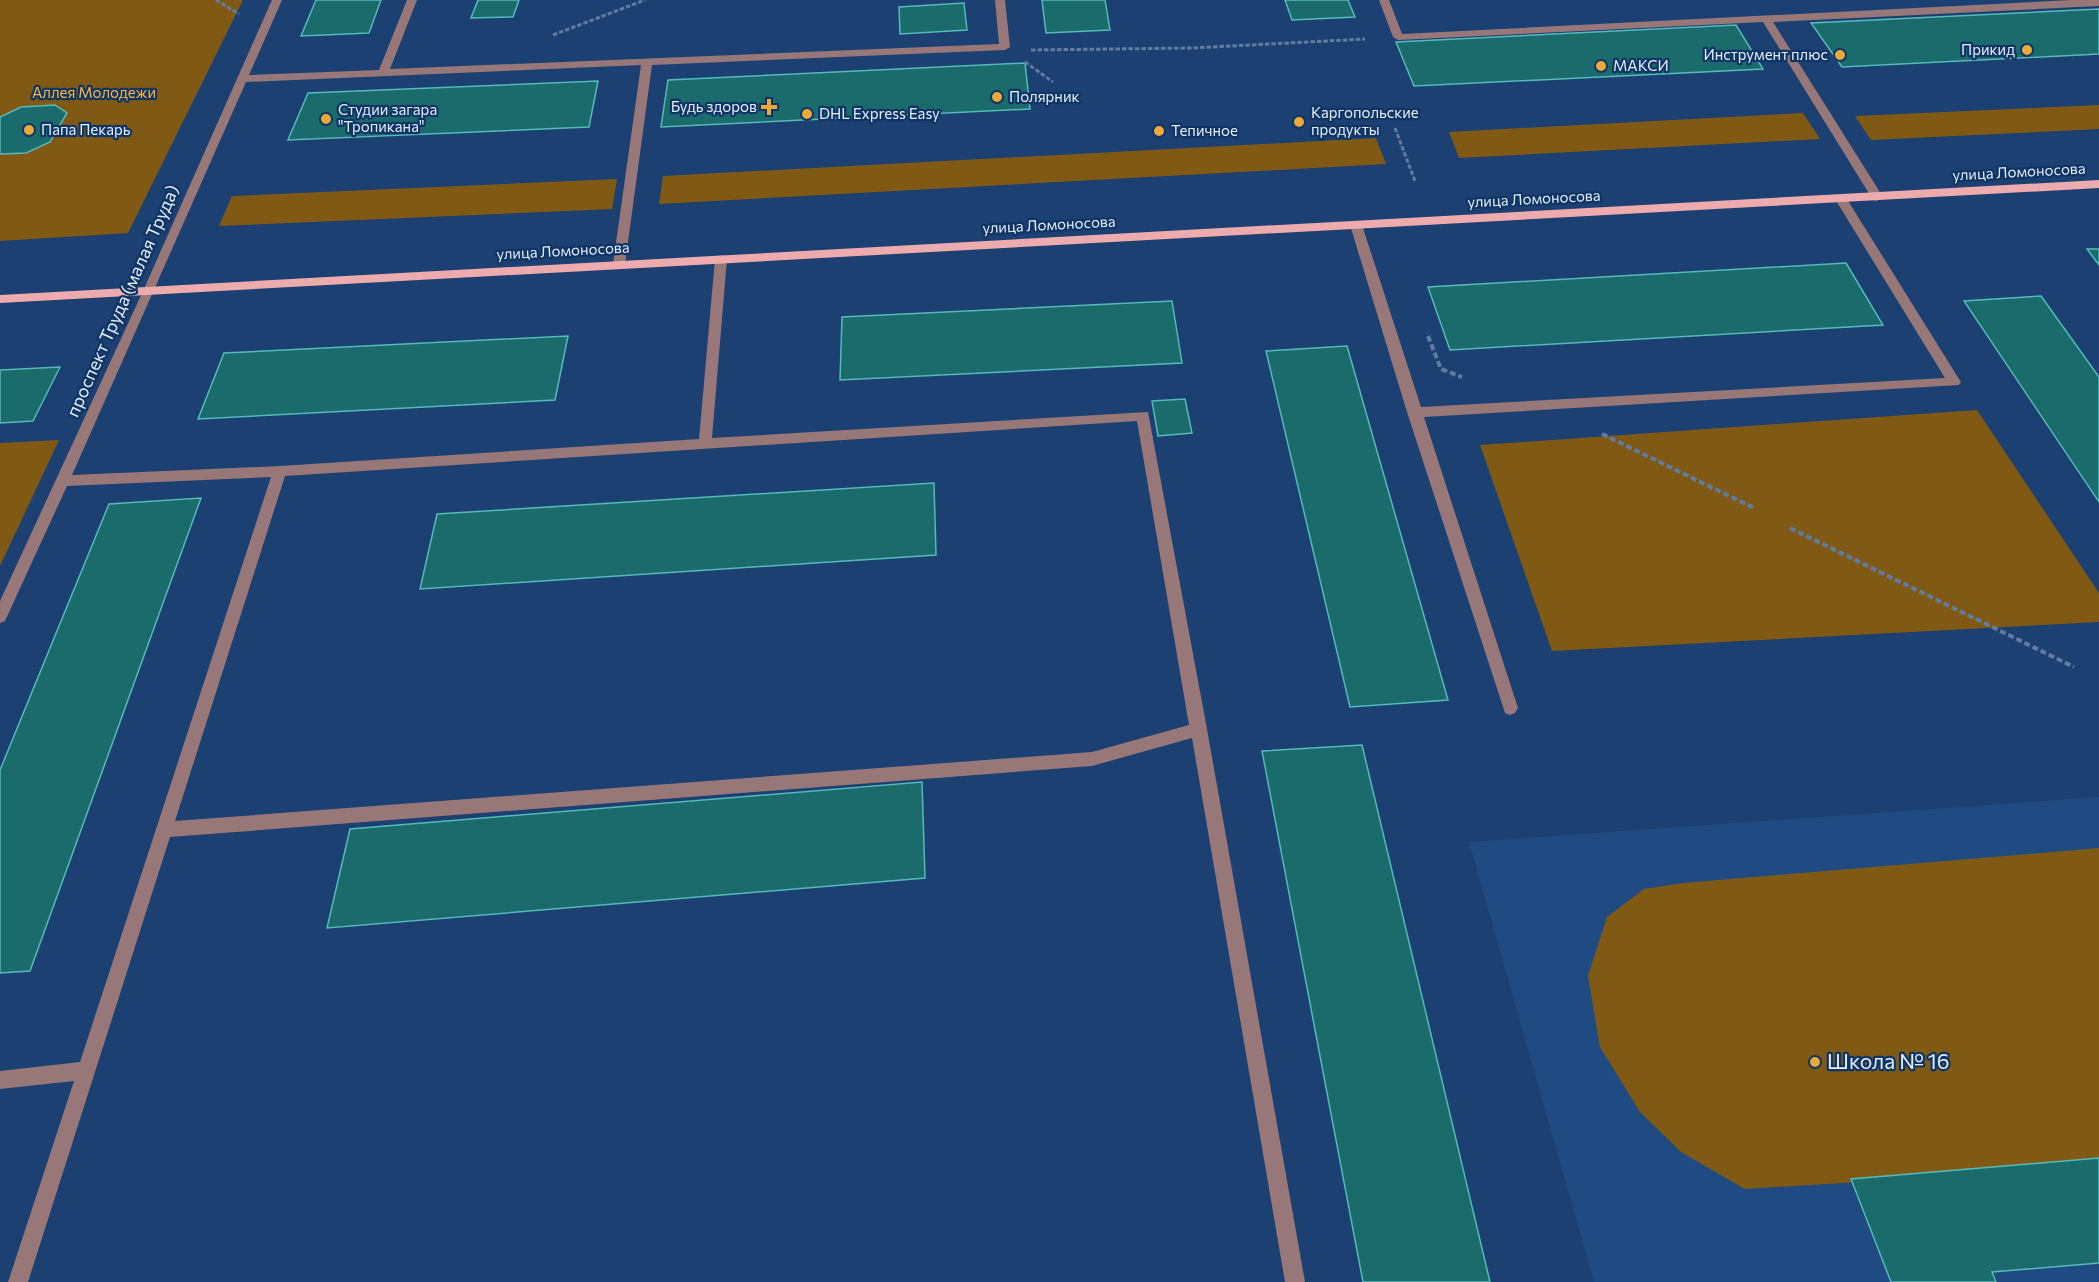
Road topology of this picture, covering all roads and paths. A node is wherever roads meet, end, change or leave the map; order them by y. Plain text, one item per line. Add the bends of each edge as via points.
1 (277, 0) edge
2 (412, 0) edge
3 (1000, 0) edge
4 (1384, 0) edge
5 (2077, 2) edge
6 (2099, 3) edge
7 (1766, 19) junction
8 (1398, 37) junction
9 (1005, 47) junction
10 (647, 63) junction
11 (383, 74) junction
12 (241, 79) junction
13 (1053, 82) dead end
14 (1395, 128) dead end
15 (1415, 181) dead end
16 (2099, 184) edge
17 (1877, 196) junction
18 (1841, 199) junction
19 (1356, 225) junction
20 (721, 259) junction
21 (619, 264) junction
22 (149, 291) junction
23 (0, 299) edge
24 (1414, 412) junction
25 (705, 444) junction
26 (280, 471) junction
27 (62, 481) junction
28 (1790, 528) dead end
29 (0, 617) edge
30 (2074, 667) dead end
31 (1510, 708) dead end
32 (1199, 729) junction
33 (164, 830) junction
34 (85, 1071) junction
35 (0, 1080) edge
36 (18, 1282) edge
37 (1295, 1282) edge

1 - 12 street, проспект Труда (малая Труда)
2 - 11 street
3 - 9 street
4 - 8 street
5 - 6 street
5 - 7 street
7 - 8 street
7 - 17 street
8 - 9 path via 1192,48 1050,51
9 - 10 street
9 - 13 path
10 - 11 street
10 - 21 street
11 - 12 street
12 - 22 street, проспект Труда (малая Труда)
14 - 15 path
16 - 17 main road, улица Ломоносова
17 - 18 main road, улица Ломоносова
18 - 19 main road, улица Ломоносова
18 - 24 street via 1954,382
19 - 20 main road, улица Ломоносова
19 - 24 street
20 - 21 main road, улица Ломоносова
20 - 25 street
21 - 22 main road, улица Ломоносова
22 - 23 main road, улица Ломоносова
22 - 27 street, проспект Труда (малая Труда)
24 - 31 street
25 - 26 street
25 - 32 street via 1143,416
26 - 27 street
26 - 33 street
27 - 29 street, проспект Труда (малая Труда)
28 - 30 path
32 - 33 street via 1092,759
32 - 37 street
33 - 34 street
34 - 35 street
34 - 36 street

